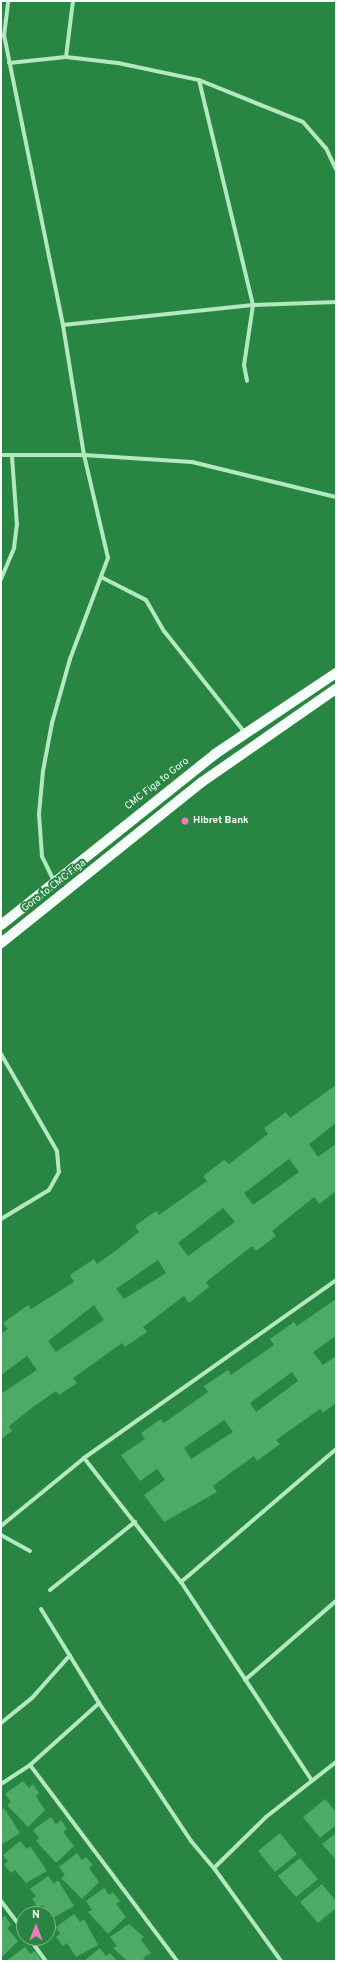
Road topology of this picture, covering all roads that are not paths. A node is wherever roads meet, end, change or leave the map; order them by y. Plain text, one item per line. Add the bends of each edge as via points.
1 (8, 1) edge
2 (73, 1) edge
3 (2, 36) edge
4 (66, 57) junction
5 (8, 63) junction
6 (198, 80) junction
7 (336, 169) edge
8 (336, 302) edge
9 (253, 305) junction
10 (63, 325) junction
11 (247, 381) dead end
12 (1, 454) edge
13 (84, 455) junction
14 (12, 457) junction
15 (336, 497) edge
16 (102, 578) junction
17 (1, 580) edge
18 (336, 673) edge
19 (336, 689) edge
20 (245, 733) junction
21 (55, 882) junction
22 (1, 925) edge
23 (1, 942) edge
24 (1, 1054) edge
25 (1, 1219) edge
26 (336, 1280) edge
27 (336, 1448) edge
28 (84, 1458) junction
29 (135, 1522) junction
30 (1, 1526) edge
31 (1, 1535) edge
32 (30, 1552) dead end
33 (181, 1582) junction
34 (50, 1590) dead end
35 (336, 1601) edge
36 (41, 1609) dead end
37 (70, 1655) junction
38 (245, 1680) junction
39 (99, 1703) junction
40 (1, 1722) edge
41 (336, 1763) edge
42 (30, 1765) junction
43 (310, 1779) junction
44 (1, 1784) edge
45 (214, 1868) junction
46 (1, 1901) edge
47 (16, 1921) edge
48 (34, 1946) edge
49 (46, 1961) edge
50 (177, 1961) edge
51 (281, 1961) edge

1 - 3 street
2 - 4 street
3 - 5 street
4 - 5 street via 36,57
4 - 6 street via 118,62
5 - 10 street
6 - 7 street via 303,122 326,148
6 - 9 street
8 - 9 street
9 - 10 street
9 - 11 street via 244,365
10 - 13 street
12 - 14 street
13 - 14 street
13 - 15 street via 192,462
13 - 16 street via 106,539 108,558
14 - 17 street via 17,525 14,548
16 - 20 street via 146,600 164,631
16 - 21 street via 70,659 52,723 43,771 40,814 42,856
18 - 20 main road, CMC Figa to Goro
19 - 23 main road, Goro to CMC Figa via 202,782
20 - 21 main road, CMC Figa to Goro
21 - 22 main road, CMC Figa to Goro
24 - 25 street via 57,1151 60,1172 49,1190
26 - 28 street
27 - 33 street
28 - 29 street
28 - 30 street
29 - 33 street
29 - 34 street
31 - 32 street
33 - 38 street
35 - 38 street
36 - 37 street
37 - 39 street
37 - 40 street via 32,1698
38 - 43 street
39 - 42 street
39 - 45 street via 192,1841
41 - 43 street
42 - 44 street
42 - 50 street
43 - 45 street
45 - 51 street
46 - 47 street
48 - 49 street

